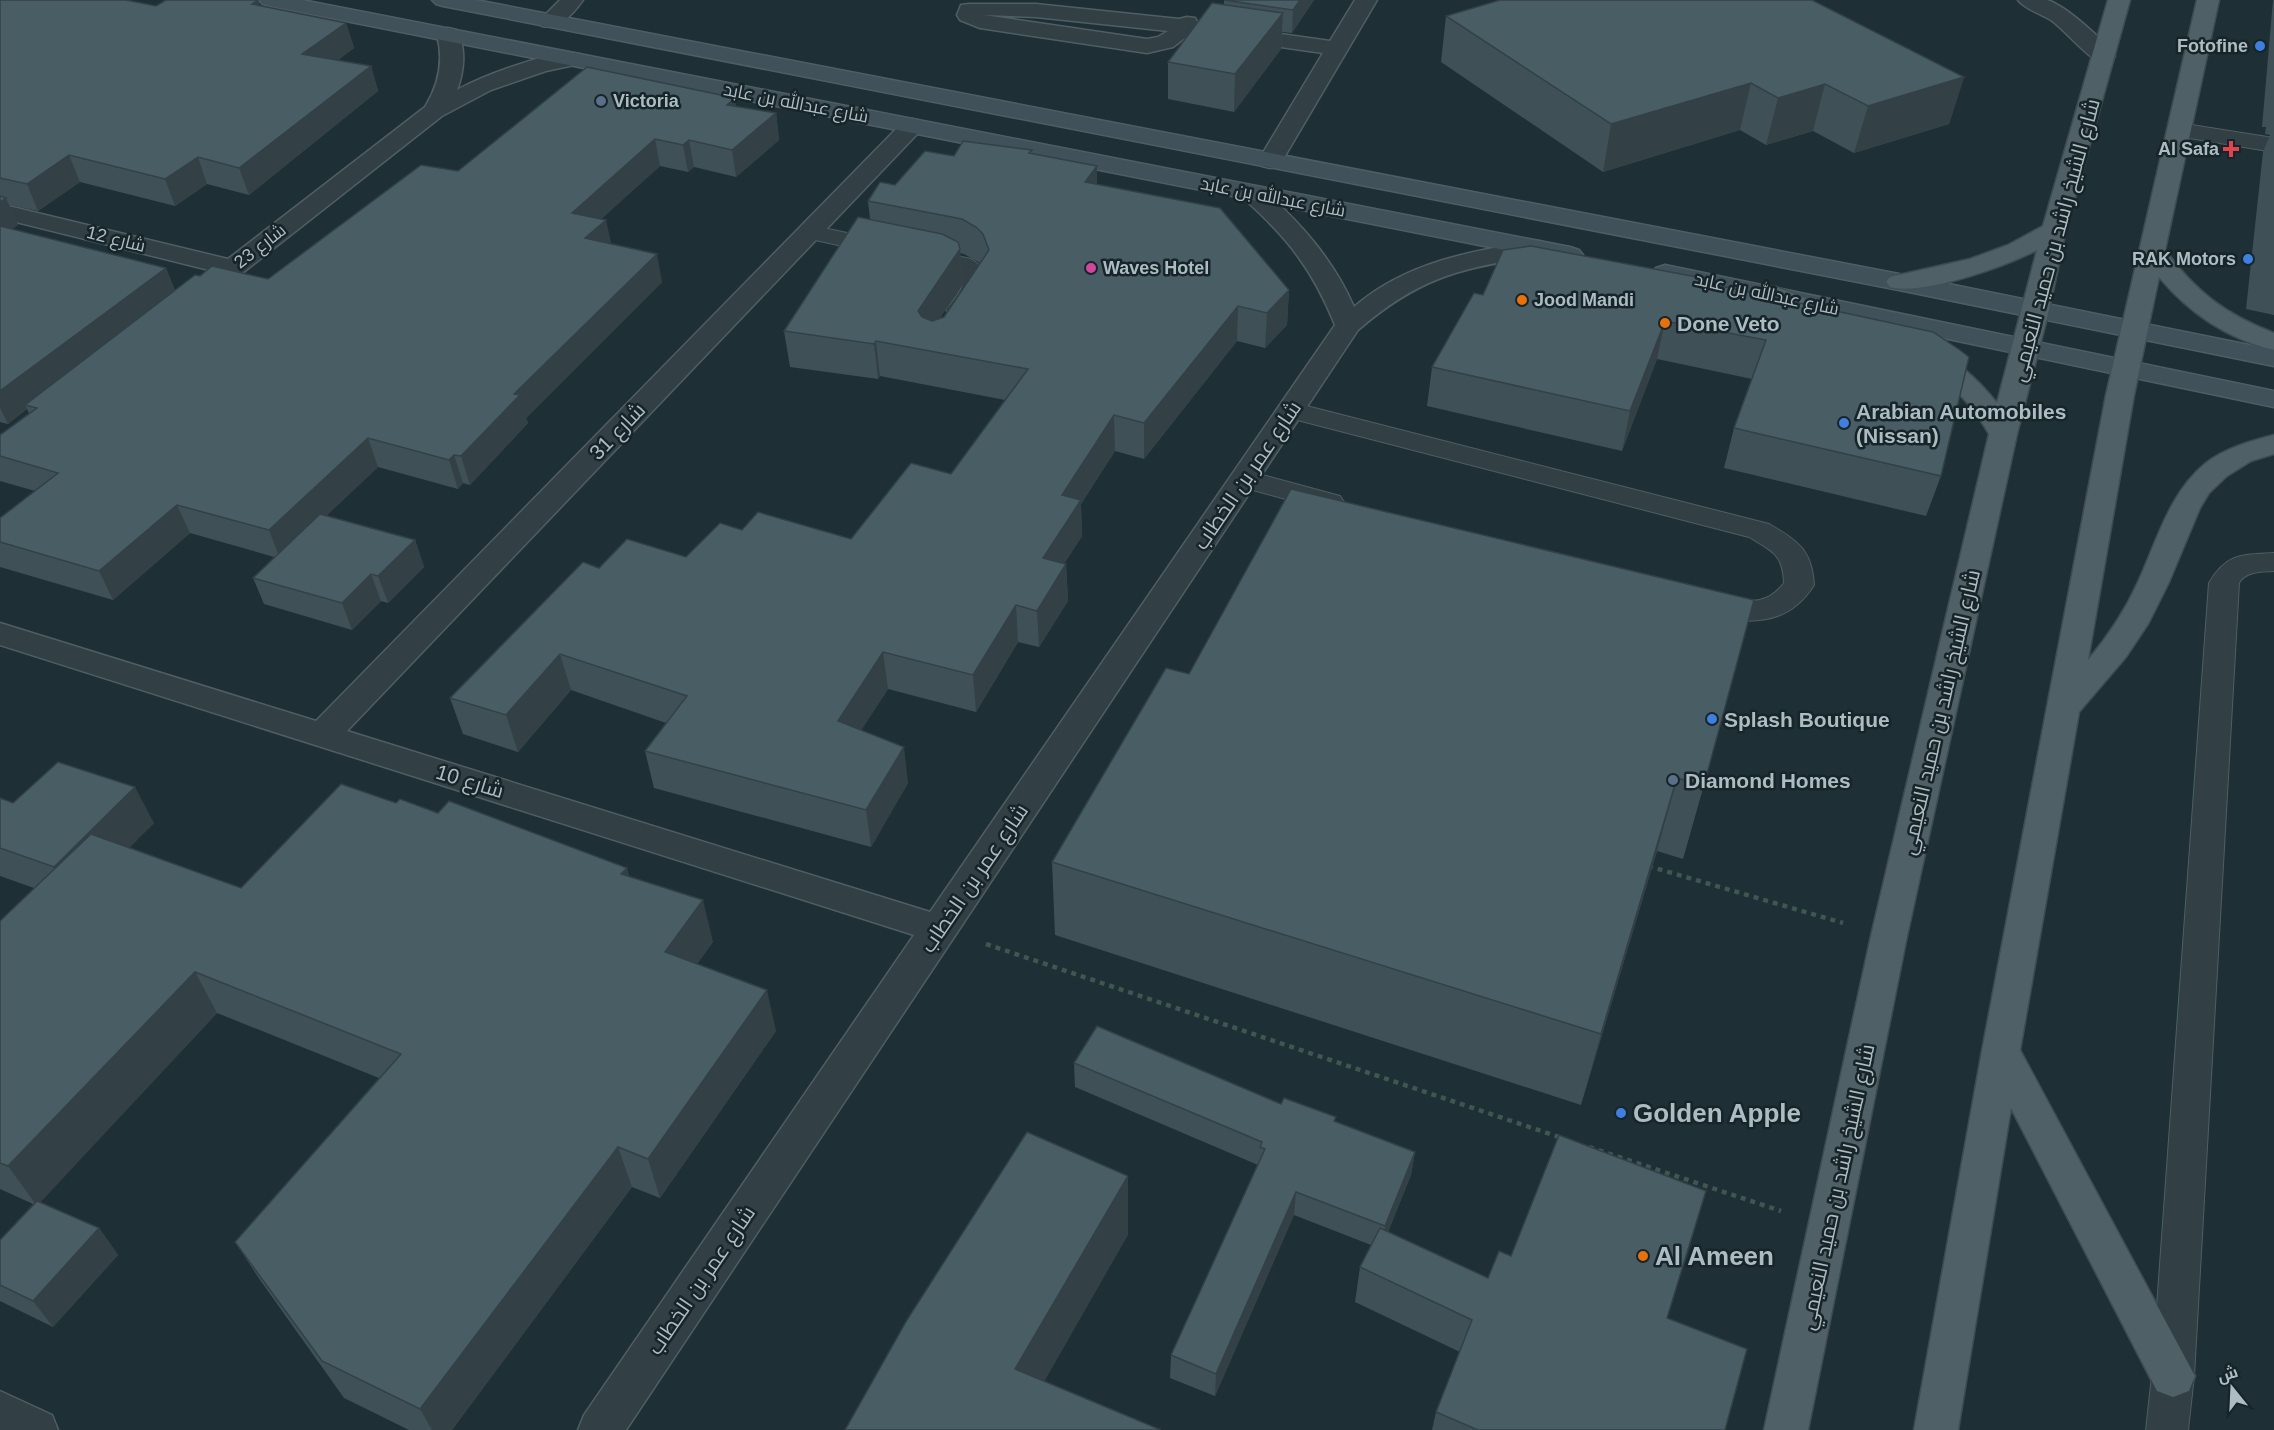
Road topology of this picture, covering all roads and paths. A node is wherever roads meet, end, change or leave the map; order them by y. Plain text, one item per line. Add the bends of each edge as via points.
1 (270, 0) edge
2 (443, 0) edge
3 (572, 0) edge
4 (1366, 0) edge
5 (2029, 0) edge
6 (2119, 0) edge
7 (2208, 0) edge
8 (1105, 4) edge
9 (334, 7) edge
10 (550, 21) junction
11 (1187, 23) junction
12 (448, 35) junction
13 (1079, 37) junction
14 (1337, 49) junction
15 (2104, 56) junction
16 (735, 58) junction
17 (571, 59) junction
18 (707, 86) junction
19 (434, 111) junction
20 (912, 126) junction
21 (2180, 130) junction
22 (2274, 145) edge
23 (1270, 161) junction
24 (1252, 193) junction
25 (0, 211) edge
26 (2054, 230) junction
27 (809, 232) junction
28 (1539, 249) junction
29 (2153, 251) junction
30 (1595, 260) edge
31 (232, 267) junction
32 (1640, 269) edge
33 (1899, 282) junction
34 (1776, 295) junction
35 (2036, 310) junction
36 (177, 311) edge
37 (1348, 325) junction
38 (947, 328) edge
39 (2135, 330) junction
40 (2274, 342) edge
41 (2026, 349) junction
42 (2274, 358) edge
43 (2125, 370) junction
44 (2274, 399) edge
45 (1291, 410) junction
46 (2003, 434) junction
47 (2274, 444) edge
48 (1244, 479) junction
49 (1357, 510) edge
50 (2274, 562) edge
51 (1684, 598) edge
52 (0, 634) edge
53 (2064, 708) junction
54 (323, 735) junction
55 (1639, 863) edge
56 (939, 928) junction
57 (1889, 936) junction
58 (2001, 1051) junction
59 (1571, 1141) edge
60 (1582, 1144) edge
61 (1830, 1228) junction
62 (2174, 1376) junction
63 (0, 1412) edge
64 (36, 1430) edge
65 (600, 1430) edge
66 (1786, 1430) edge
67 (1936, 1430) edge
68 (2167, 1430) edge

1 - 9 main road, شارع عبدالله بن عابد
2 - 10 main road, شارع عبدالله بن عابد
3 - 10 street
4 - 14 street
5 - 15 street via 2069,22
6 - 15 main road, شارع الشيخ راشد بن حميد النعيمي
7 - 21 main road
8 - 11 street
8 - 13 street
8 - 13 street via 994,4 969,10 968,15 980,22
9 - 12 main road, شارع عبدالله بن عابد
10 - 16 main road, شارع عبدالله بن عابد
11 - 13 street via 1176,38 1159,45 1136,46
11 - 14 street
12 - 17 main road, شارع عبدالله بن عابد
12 - 19 street, شارع 23 via 453,64 447,87
14 - 23 street
15 - 26 main road, شارع الشيخ راشد بن حميد النعيمي
16 - 18 main road via 742,64 742,72 722,84
16 - 23 main road, شارع عبدالله بن عابد
17 - 18 main road, شارع عبدالله بن عابد
17 - 19 street, شارع 23 via 483,85
18 - 20 main road, شارع عبدالله بن عابد
19 - 31 street, شارع 23
20 - 24 main road, شارع عبدالله بن عابد
20 - 27 street, شارع 31
21 - 22 lane
21 - 29 main road
23 - 33 main road, شارع عبدالله بن عابد
24 - 28 main road, شارع عبدالله بن عابد
24 - 37 street via 1302,240 1322,267
25 - 31 street, شارع 12
26 - 33 main road via 2022,249 1972,268
26 - 35 main road, شارع الشيخ راشد بن حميد النعيمي
27 - 38 lane via 950,260 971,269 977,284
27 - 54 street, شارع 31
28 - 30 main road, شارع عبدالله بن عابد
28 - 37 street, شارع عمر بن الخطاب via 1447,265 1374,301
29 - 39 main road
29 - 40 main road via 2176,284 2193,300 2216,317
31 - 36 street, شارع 23
32 - 34 main road, شارع عبدالله بن عابد
33 - 35 main road, شارع عبدالله بن عابد
34 - 41 main road, شارع عبدالله بن عابد
34 - 46 main road via 1936,363 1978,396
35 - 39 main road, شارع عبدالله بن عابد
35 - 41 main road, شارع الشيخ راشد بن حميد النعيمي
37 - 45 street, شارع عمر بن الخطاب
39 - 42 main road, شارع عبدالله بن عابد
39 - 43 main road
41 - 43 main road, شارع عبدالله بن عابد
41 - 46 main road, شارع الشيخ راشد بن حميد النعيمي
43 - 44 main road, شارع عبدالله بن عابد
43 - 53 main road
45 - 48 street, شارع عمر بن الخطاب
45 - 51 lane via 1759,530 1784,545 1798,565 1799,585 1785,601 1759,610 1727,611
46 - 57 main road, شارع الشيخ راشد بن حميد النعيمي
47 - 53 main road via 2233,458 2208,474 2191,495 2140,610 2107,658
48 - 49 lane
48 - 56 street, شارع عمر بن الخطاب
50 - 62 lane via 2246,564 2230,571 2224,583
52 - 54 street, شارع 10
53 - 58 main road
54 - 56 street, شارع 10
55 - 57 path
56 - 59 path
56 - 65 street, شارع عمر بن الخطاب
57 - 61 main road, شارع الشيخ راشد بن حميد النعيمي
58 - 62 main road
58 - 67 main road
60 - 61 path
61 - 66 main road, شارع الشيخ راشد بن حميد النعيمي
62 - 68 lane
63 - 64 street

